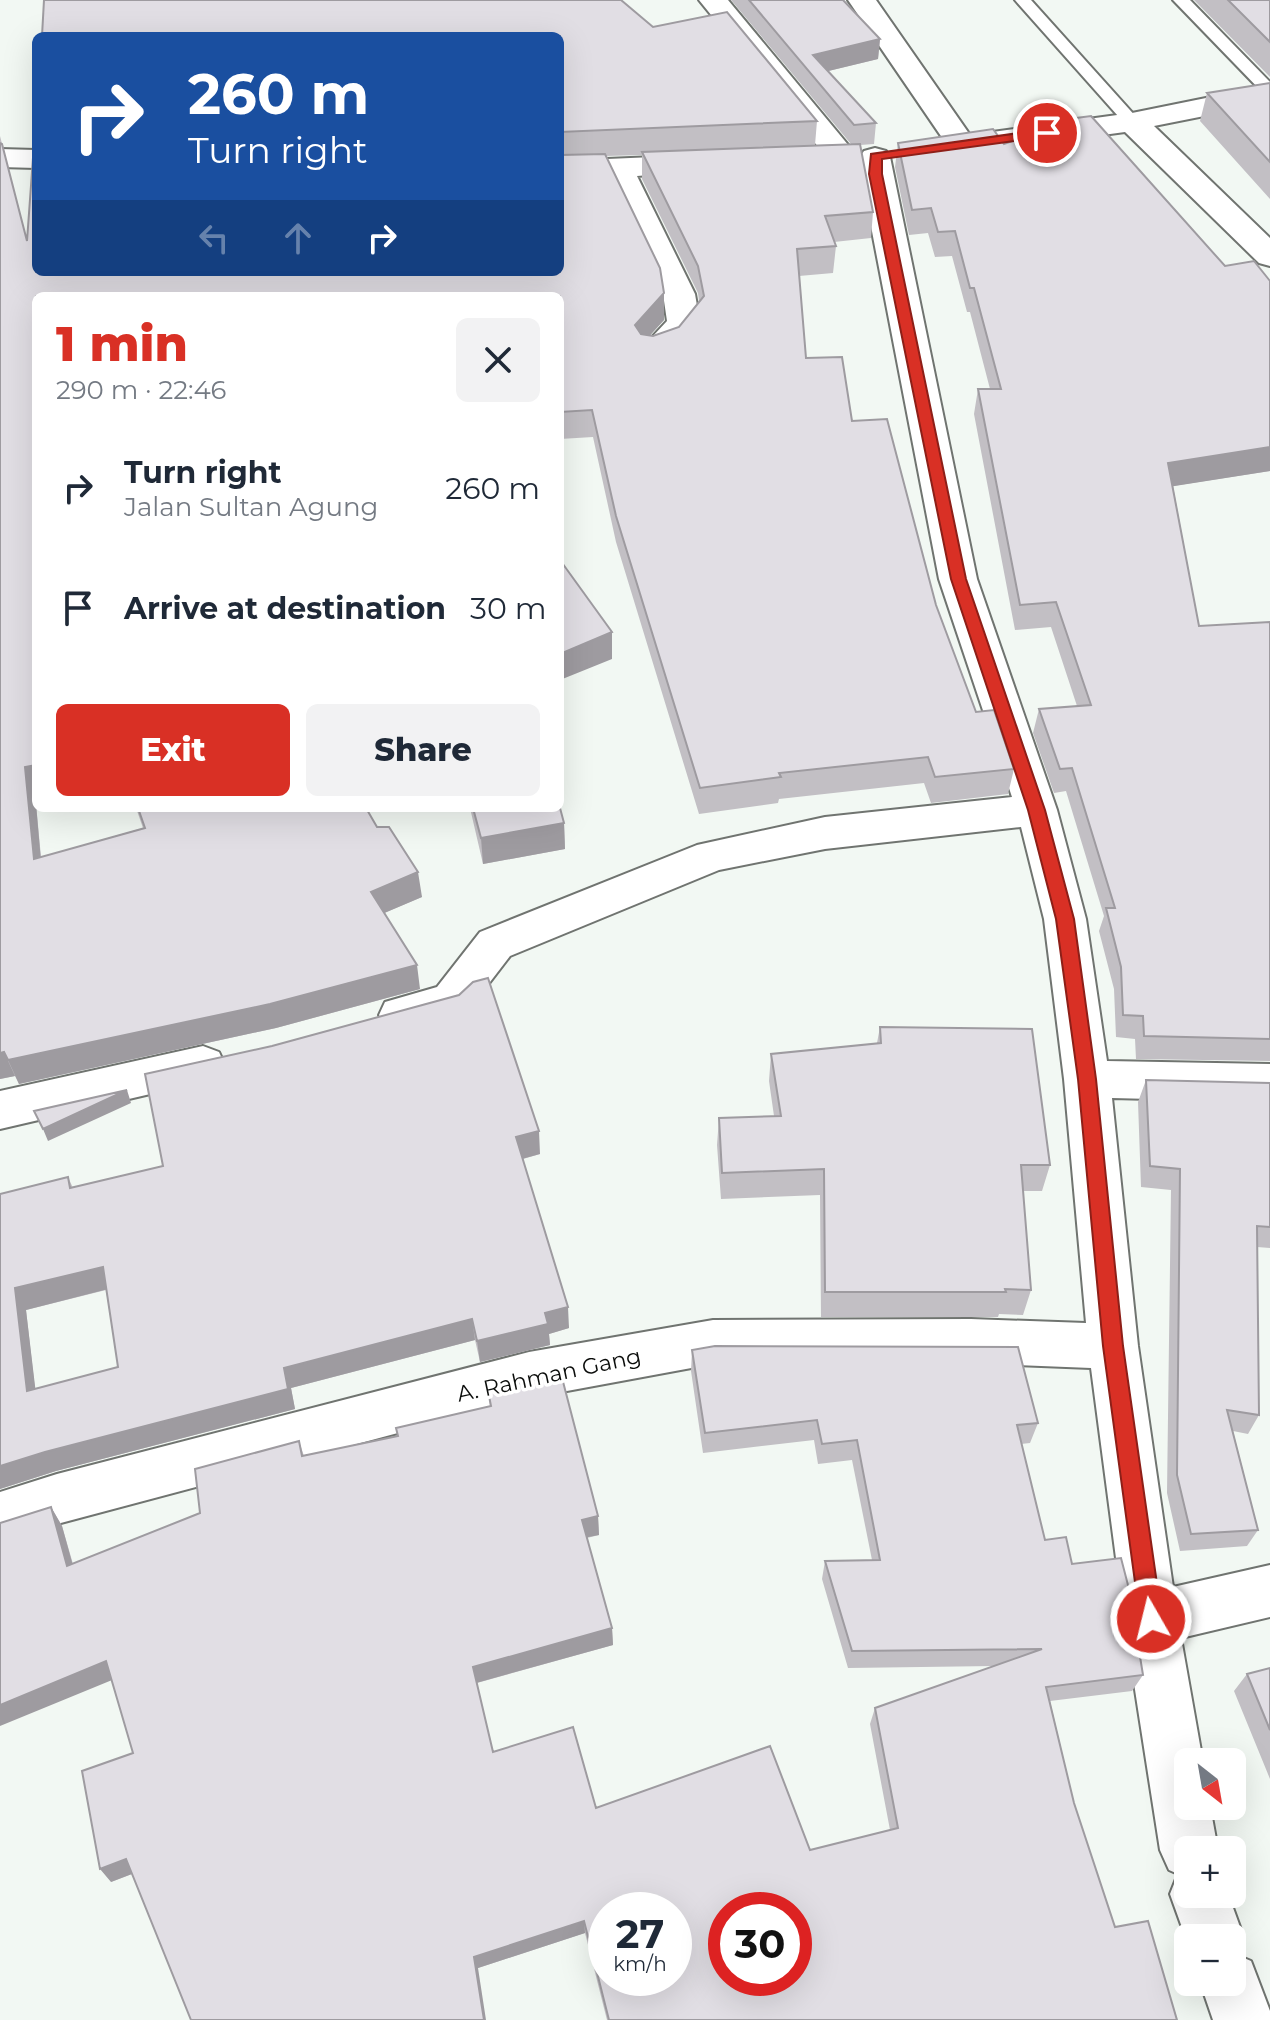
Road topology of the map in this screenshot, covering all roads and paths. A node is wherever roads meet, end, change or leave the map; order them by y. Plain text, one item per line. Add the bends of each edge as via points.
1 (713, 0) edge
2 (862, 0) edge
3 (1023, 0) edge
4 (1181, 0) edge
5 (1270, 92) edge
6 (1132, 122) junction
7 (962, 145) junction
8 (871, 156) junction
9 (0, 158) edge
10 (32, 159) edge
11 (723, 163) edge
12 (618, 168) junction
13 (564, 170) edge
14 (1270, 256) edge
15 (655, 352) edge
16 (1037, 810) junction
17 (369, 1024) edge
18 (246, 1056) edge
19 (1087, 1079) junction
20 (1270, 1083) edge
21 (0, 1110) edge
22 (1113, 1346) junction
23 (0, 1517) edge
24 (1270, 1591) edge
25 (1151, 1619) junction
26 (1187, 1836) edge
27 (1235, 1996) edge
28 (1243, 2020) edge

1 - 8 street
2 - 7 street
3 - 6 lane
4 - 5 lane
5 - 6 street
6 - 7 street
6 - 14 street
7 - 8 street
8 - 16 street via 958,579
9 - 10 street
11 - 12 street
12 - 13 street
12 - 15 street via 679,294 684,323
16 - 17 street via 825,833 712,856 495,944 452,1000
16 - 19 street via 1065,919
18 - 21 street
19 - 20 street
19 - 22 street
22 - 23 street, A. Rahman Gang via 713,1342 529,1375
22 - 25 street
24 - 25 street
25 - 26 street
27 - 28 street

